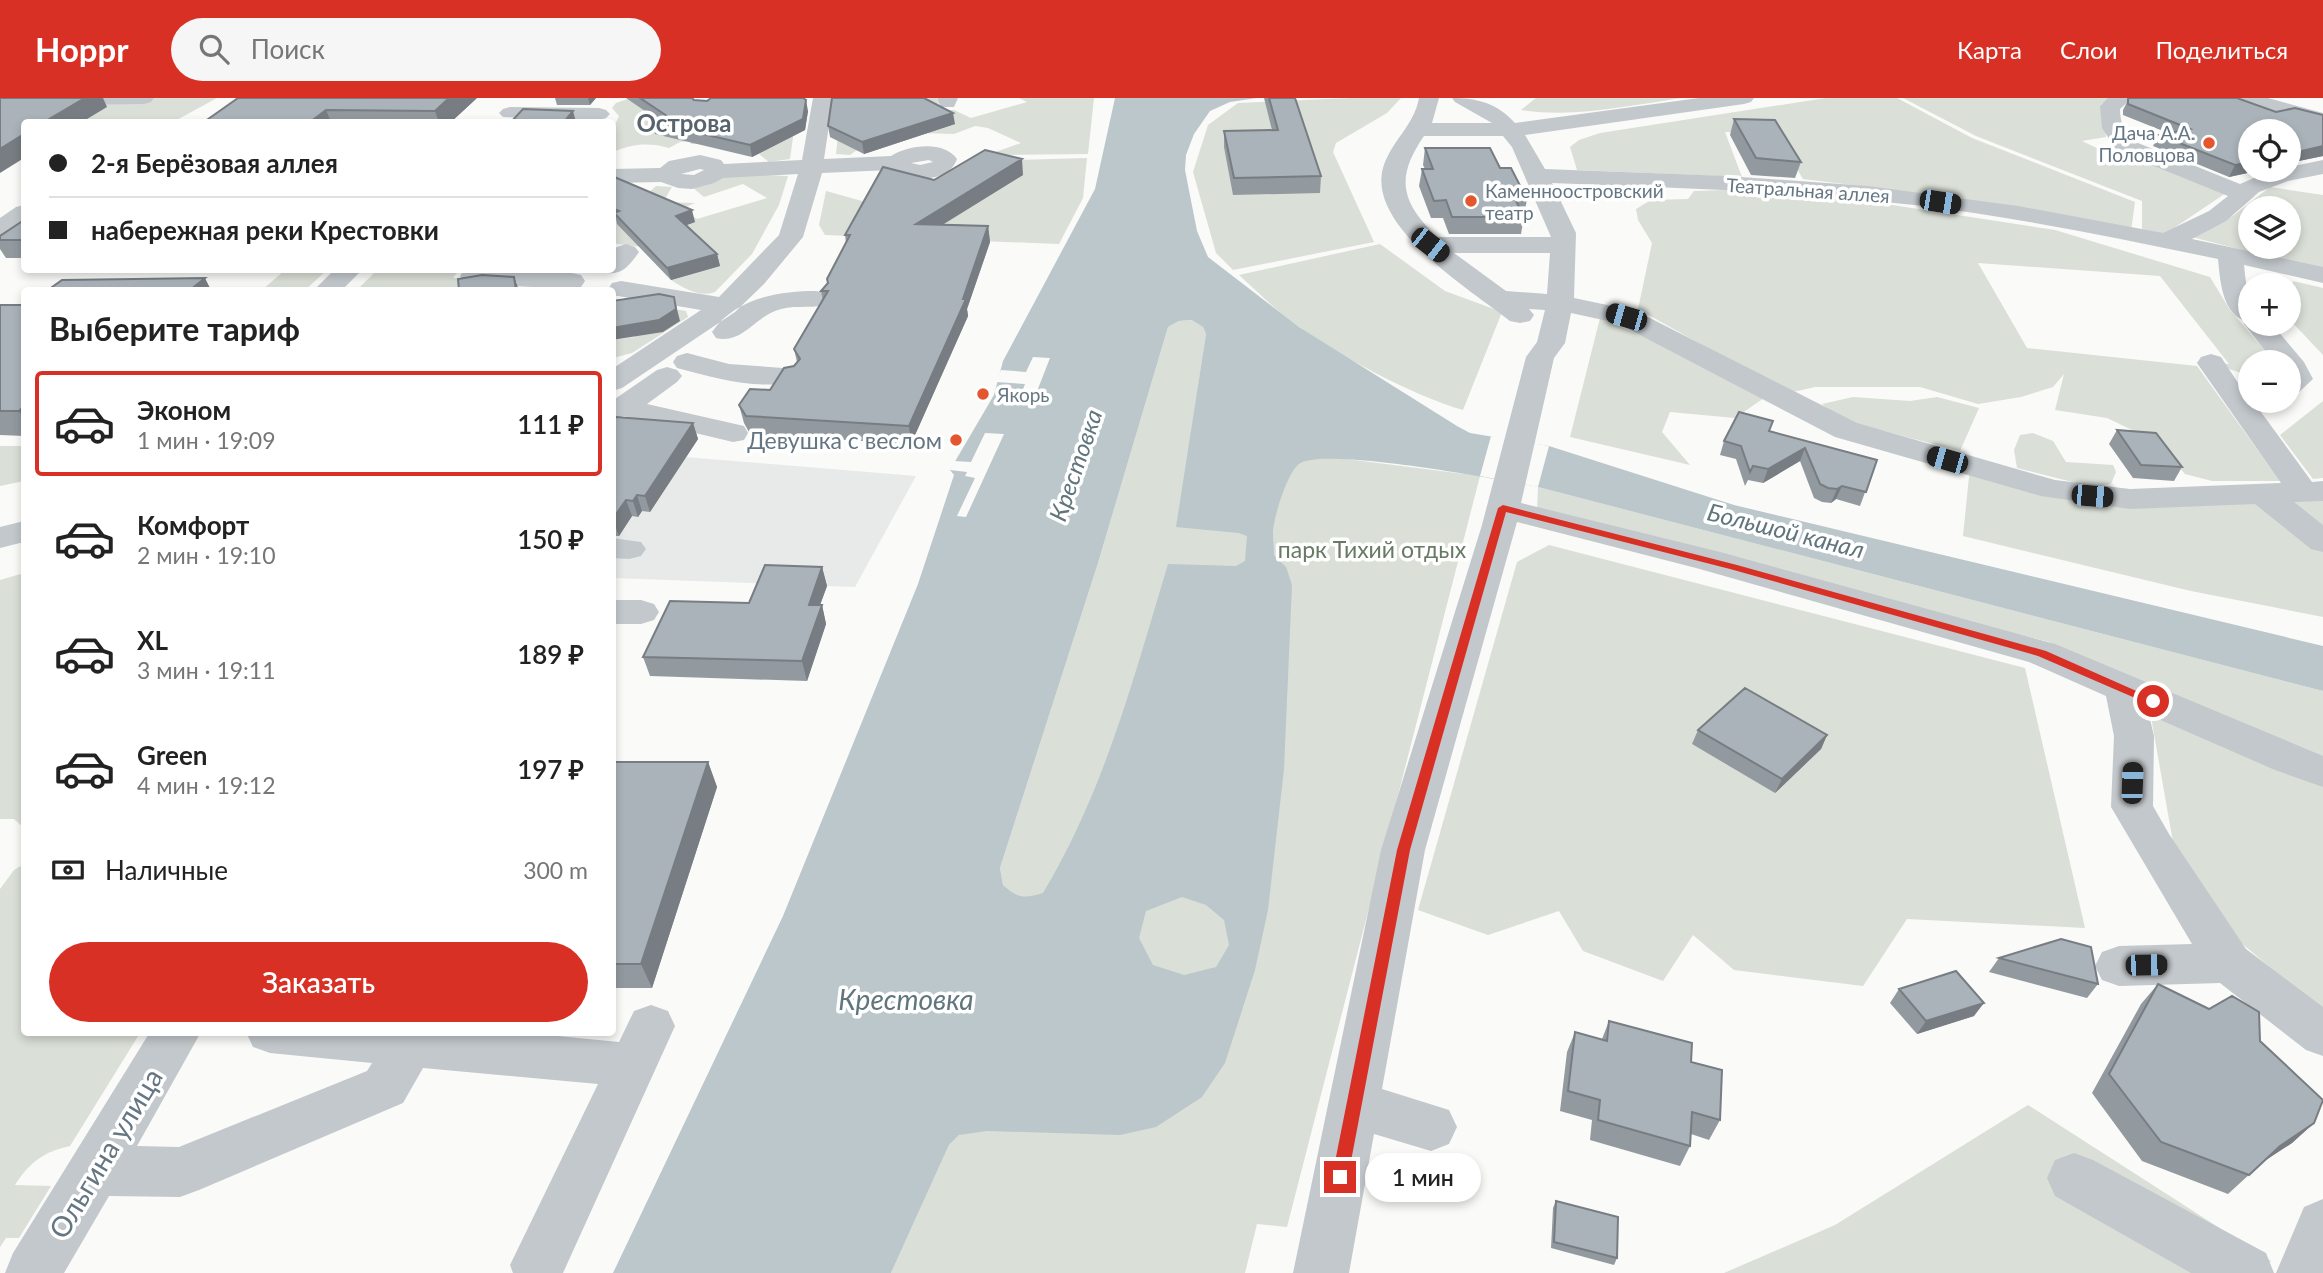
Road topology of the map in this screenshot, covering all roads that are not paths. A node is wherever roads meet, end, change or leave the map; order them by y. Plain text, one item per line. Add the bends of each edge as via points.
1 (144, 98) edge
2 (529, 98) edge
3 (823, 98) edge
4 (1744, 98) edge
5 (2123, 98) edge
6 (2245, 98) edge
7 (0, 100) edge
8 (1469, 103) edge
9 (1428, 104) edge
10 (606, 112) edge
11 (505, 118) edge
12 (2323, 120) edge
13 (1414, 134) junction
14 (1515, 135) junction
15 (926, 162) dead end
16 (812, 167) junction
17 (2323, 167) edge
18 (2301, 172) edge
19 (616, 176) edge
20 (1539, 176) junction
21 (2265, 182) edge
22 (2296, 182) edge
23 (2323, 189) edge
24 (2242, 193) junction
25 (21, 214) edge
26 (0, 230) edge
27 (2166, 241) junction
28 (1430, 245) junction
29 (1563, 245) junction
30 (2230, 255) junction
31 (345, 273) edge
32 (474, 273) edge
33 (615, 274) edge
34 (2323, 275) edge
35 (568, 286) edge
36 (330, 287) edge
37 (2238, 298) edge
38 (816, 299) dead end
39 (1500, 299) junction
40 (1560, 303) junction
41 (725, 306) junction
42 (2268, 336) edge
43 (2279, 350) edge
44 (1540, 357) junction
45 (687, 362) junction
46 (2211, 363) dead end
47 (787, 374) edge
48 (2238, 389) edge
49 (616, 400) edge
50 (2256, 413) edge
51 (733, 433) dead end
52 (2313, 492) edge
53 (1505, 495) junction
54 (2265, 495) junction
55 (21, 532) edge
56 (0, 538) edge
57 (2323, 542) edge
58 (2124, 687) junction
59 (2323, 772) edge
60 (2229, 963) junction
61 (2119, 966) dead end
62 (2323, 1035) edge
63 (175, 1036) edge
64 (313, 1036) edge
65 (410, 1045) junction
66 (1354, 1105) junction
67 (1431, 1127) dead end
68 (94, 1171) junction
69 (2074, 1178) dead end
70 (2323, 1226) edge
71 (538, 1265) dead end
72 (33, 1273) edge
73 (1321, 1273) edge
74 (2246, 1273) edge
75 (2304, 1273) edge

1 - 7 street
2 - 11 street
3 - 16 street
4 - 14 street
5 - 24 street via 2110,106 2108,118 2125,146
6 - 12 street
8 - 9 street
8 - 14 street via 1499,118
9 - 13 street
10 - 11 street
13 - 14 street
13 - 28 street via 1397,161 1395,191 1412,229
14 - 20 street
15 - 16 street via 909,171 897,163
16 - 19 street via 717,171 713,165 683,172
16 - 41 street via 790,237
17 - 18 street
20 - 27 street, Театральная аллея via 1750,184 1915,198
20 - 29 street via 1564,233
21 - 24 street
22 - 23 street
24 - 27 street via 2233,207 2214,219
25 - 26 street
27 - 30 street, Театральная аллея
28 - 29 street
28 - 39 street
29 - 40 street
30 - 34 street, Театральная аллея
30 - 37 street
31 - 36 street
32 - 35 street via 472,276
33 - 35 street via 588,274
33 - 41 street
38 - 45 street via 764,304
39 - 40 street
39 - 44 street via 1532,329
40 - 44 street via 1551,343
40 - 54 street via 1626,317 1846,430 1970,467 2092,496
41 - 49 street
42 - 43 street
44 - 53 street
45 - 47 street via 729,373
45 - 49 street
46 - 48 street
49 - 51 street via 681,423
50 - 52 street
52 - 54 street
53 - 58 street via 1721,564 2042,653
53 - 66 street via 1403,850
54 - 57 street
55 - 56 street
58 - 59 street
58 - 60 street via 2134,736 2132,807
60 - 61 street
60 - 62 street
63 - 68 street, Ольгина улица
64 - 65 street
65 - 68 street via 385,1087 180,1172
65 - 71 street via 642,1046
66 - 67 street
66 - 73 street
68 - 72 street, Ольгина улица
69 - 74 street
70 - 75 street

